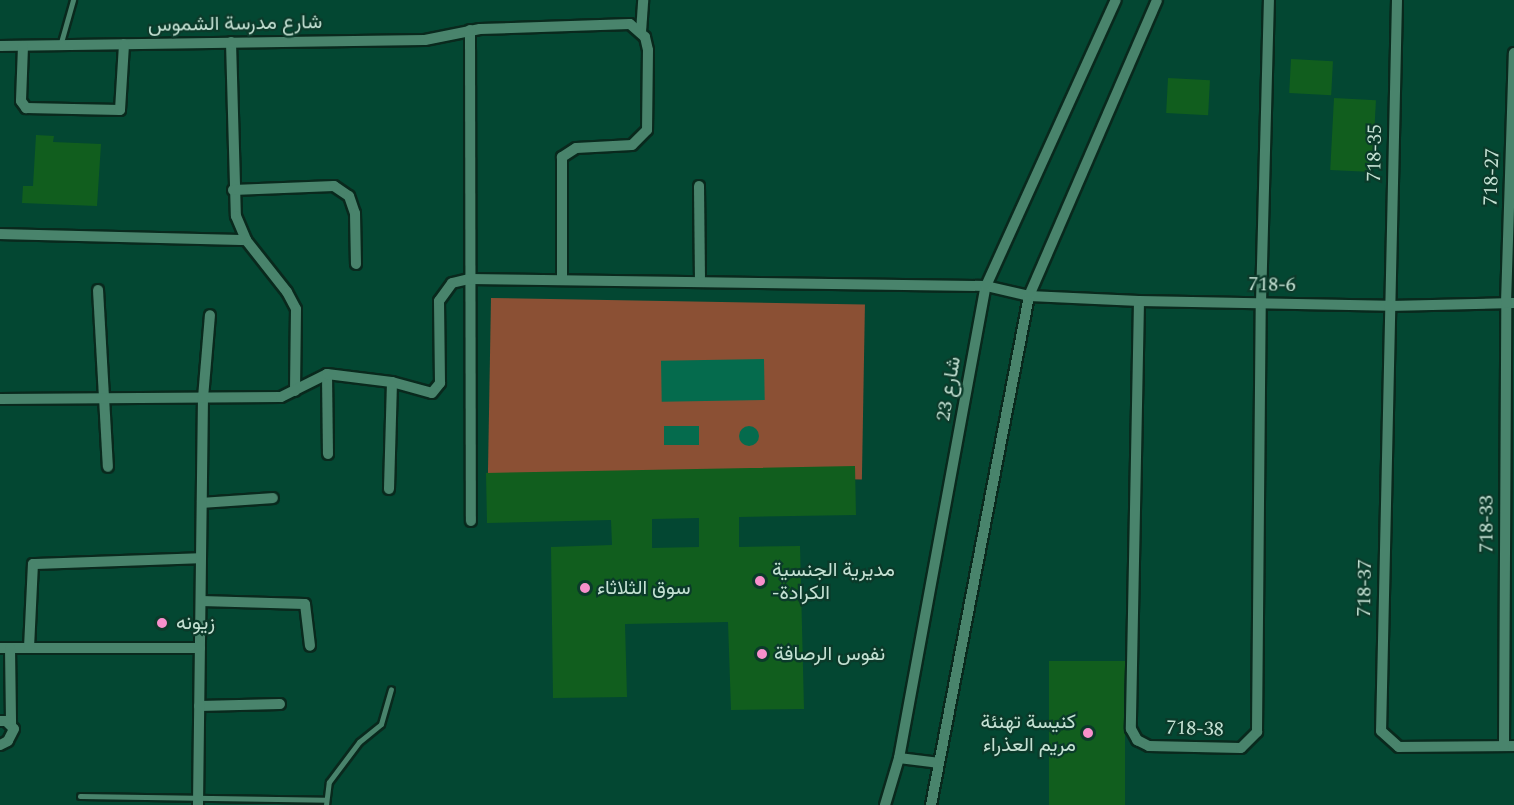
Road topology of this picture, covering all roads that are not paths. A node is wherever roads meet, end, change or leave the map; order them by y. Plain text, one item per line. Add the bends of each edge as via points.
1 (73, 0) edge
2 (643, 0) edge
3 (1116, 0) edge
4 (1157, 0) edge
5 (1269, 0) edge
6 (1397, 0) edge
7 (470, 30) junction
8 (641, 32) junction
9 (231, 42) junction
10 (124, 44) junction
11 (60, 45) junction
12 (0, 46) edge
13 (23, 46) junction
14 (1514, 53) edge
15 (699, 186) dead end
16 (233, 190) junction
17 (0, 234) edge
18 (246, 240) junction
19 (356, 264) dead end
20 (562, 278) junction
21 (470, 279) junction
22 (700, 282) junction
23 (986, 286) junction
24 (98, 290) dead end
25 (1029, 296) junction
26 (1139, 301) junction
27 (1260, 303) junction
28 (1510, 303) edge
29 (1389, 306) junction
30 (210, 315) dead end
31 (327, 374) junction
32 (392, 382) junction
33 (295, 391) junction
34 (203, 398) junction
35 (0, 399) edge
36 (104, 399) junction
37 (328, 454) dead end
38 (108, 467) dead end
39 (389, 489) dead end
40 (273, 498) dead end
41 (202, 503) junction
42 (471, 520) dead end
43 (201, 558) junction
44 (201, 602) junction
45 (310, 646) dead end
46 (5, 648) edge
47 (29, 648) junction
48 (200, 648) junction
49 (391, 689) dead end
50 (280, 704) dead end
51 (199, 706) junction
52 (5, 722) edge
53 (0, 745) edge
54 (1509, 746) edge
55 (899, 758) junction
56 (938, 763) junction
57 (80, 796) dead end
58 (198, 802) edge
59 (326, 803) edge
60 (885, 805) edge
61 (931, 805) edge

1 - 11 lane
2 - 8 street
3 - 23 street, شارع 23
4 - 25 street
5 - 27 street
6 - 29 street, 718-35
7 - 8 street, شارع مدرسة الشموس via 616,22
7 - 9 street, شارع مدرسة الشموس via 425,40
7 - 21 street
8 - 20 street via 648,50 644,135 627,147 571,149 560,161
9 - 10 street, شارع مدرسة الشموس
9 - 16 street
10 - 11 street, شارع مدرسة الشموس
10 - 13 street via 120,110 27,108 21,101
11 - 13 street, شارع مدرسة الشموس
12 - 13 street, شارع مدرسة الشموس
14 - 28 street, 718-27
15 - 22 street
16 - 18 street via 236,216
16 - 19 street via 334,186 350,196 355,213
17 - 18 street
18 - 33 street via 296,309
20 - 21 street, 718-6
20 - 22 street, 718-6
21 - 32 street via 452,283 440,301 437,390 418,392
21 - 42 street
22 - 23 street, 718-6
23 - 25 street, 718-6
23 - 55 street, شارع 23
24 - 36 street
25 - 26 street, 718-6
25 - 56 street
26 - 27 street, 718-6
26 - 27 street, 718-38 via 1131,729 1137,740 1149,746 1241,748 1257,732
27 - 29 street, 718-6
28 - 29 street, 718-6
28 - 54 street, 718-33
29 - 54 street, 718-37 via 1380,731 1399,747
30 - 34 street
31 - 32 street
31 - 33 street
31 - 37 street
32 - 39 street
33 - 34 street via 280,396
34 - 36 street
34 - 41 street
35 - 36 street
36 - 38 street
40 - 41 street
41 - 43 street
43 - 44 street
43 - 47 street via 33,564
44 - 45 street via 305,604
44 - 48 street
46 - 47 street
46 - 52 street
47 - 48 street
48 - 51 street
49 - 59 lane via 381,723 342,761 329,782
50 - 51 street
51 - 58 street
52 - 53 street via 12,736
55 - 56 street
55 - 60 street, شارع 23
56 - 61 street
57 - 58 lane
58 - 59 lane

